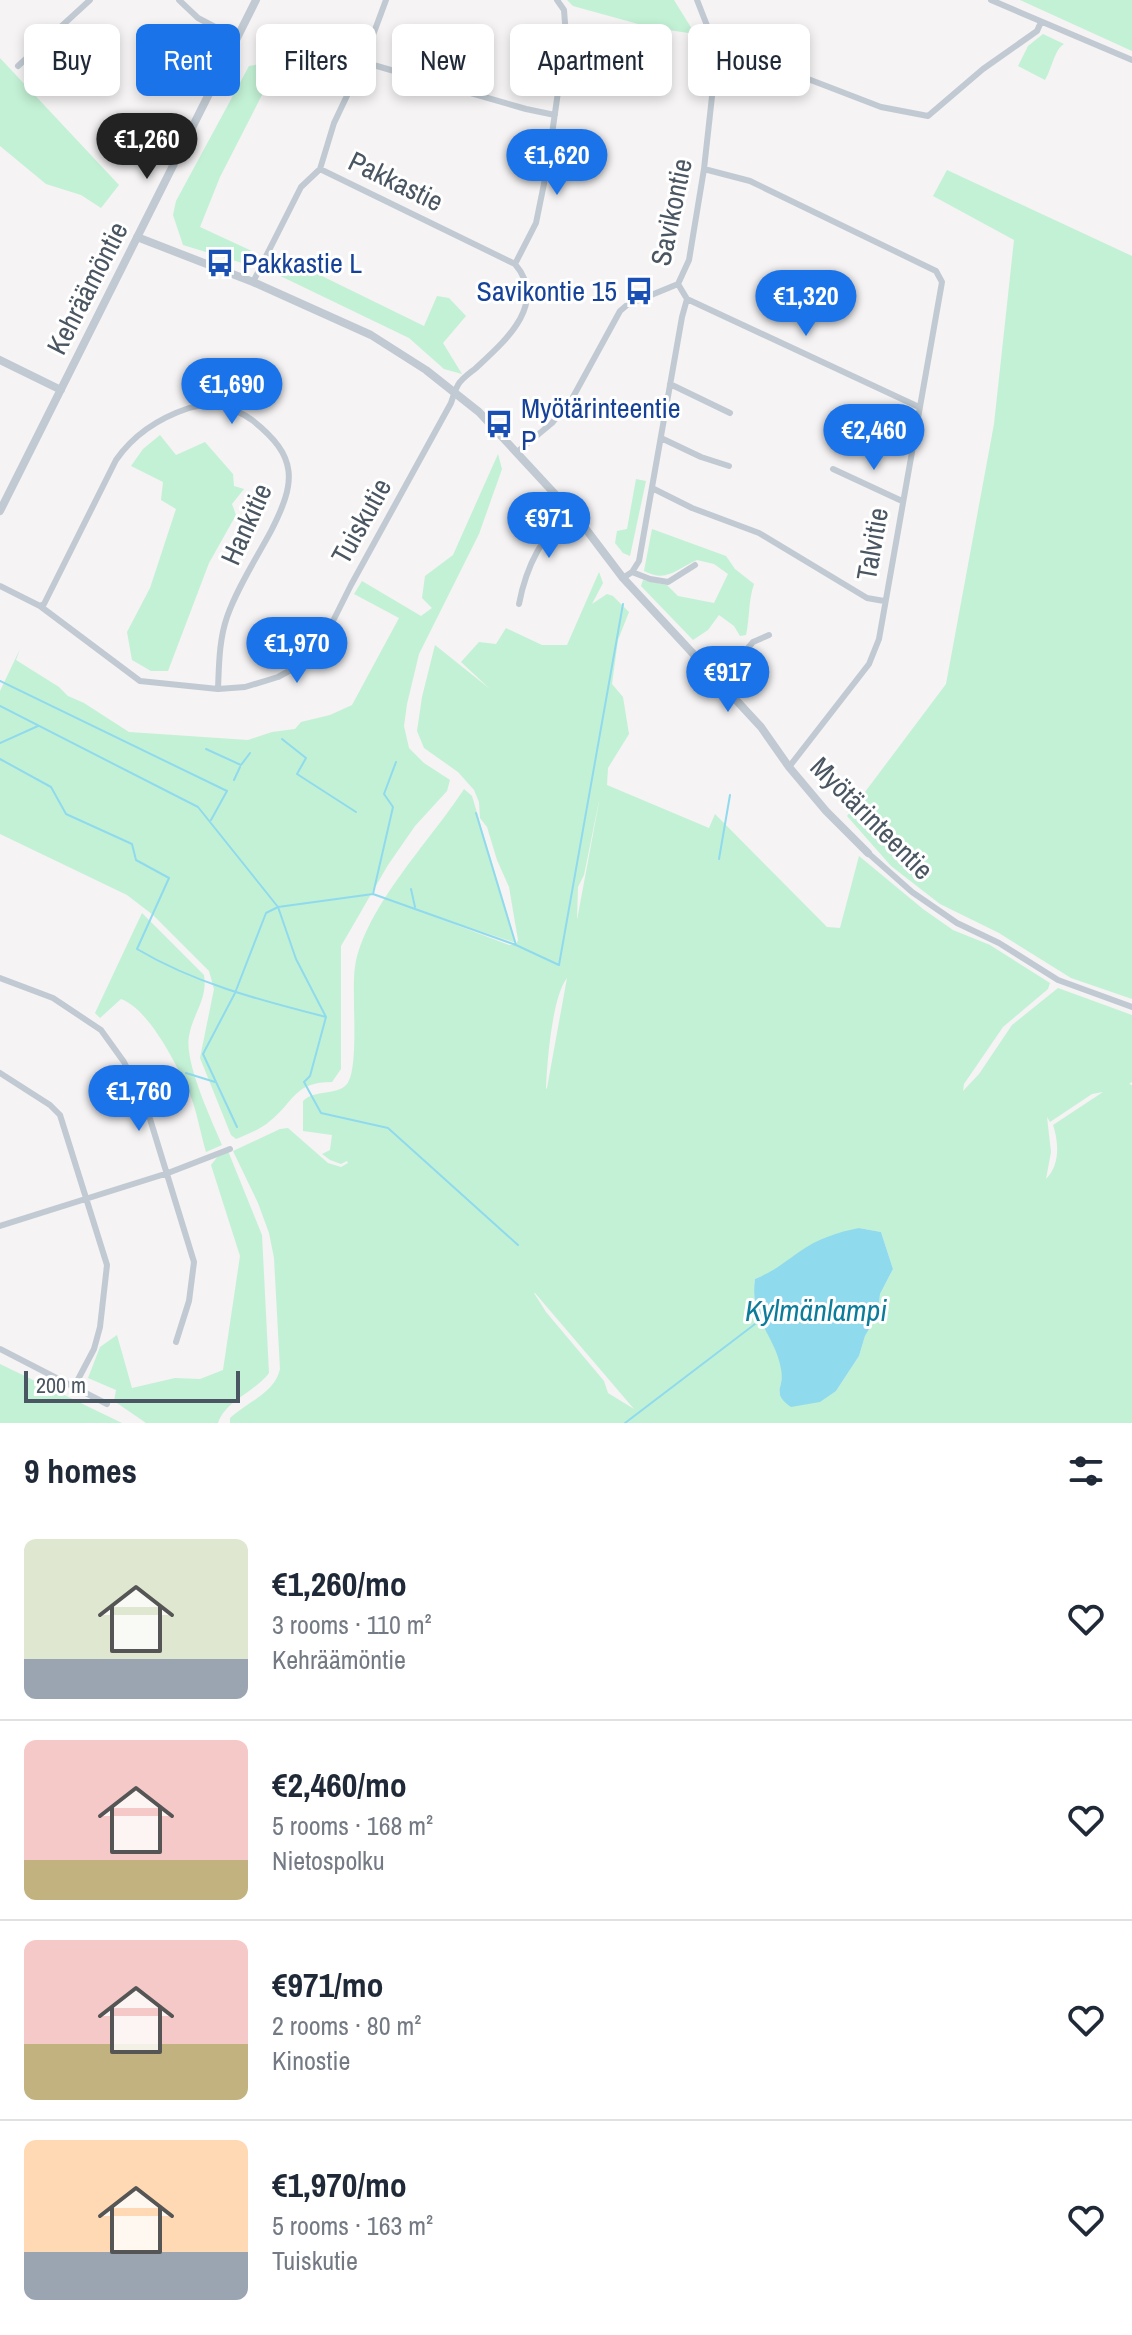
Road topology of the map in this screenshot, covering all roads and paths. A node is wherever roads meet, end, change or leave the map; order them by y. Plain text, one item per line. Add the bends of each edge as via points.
1 (90, 0) edge
2 (179, 0) edge
3 (256, 0) edge
4 (386, 0) edge
5 (557, 0) edge
6 (697, 0) edge
7 (991, 0) edge
8 (1041, 22) junction
9 (209, 24) edge
10 (706, 24) edge
11 (376, 27) edge
12 (240, 30) edge
13 (1132, 60) edge
14 (18, 66) dead end
15 (376, 66) edge
16 (810, 80) edge
17 (207, 96) edge
18 (347, 96) edge
19 (712, 96) edge
20 (555, 115) junction
21 (320, 169) junction
22 (704, 169) junction
23 (137, 237) junction
24 (515, 264) junction
25 (253, 282) junction
26 (678, 284) junction
27 (687, 299) junction
28 (0, 360) edge
29 (670, 384) junction
30 (61, 390) junction
31 (456, 393) junction
32 (919, 407) junction
33 (730, 413) dead end
34 (661, 438) junction
35 (517, 452) junction
36 (729, 466) dead end
37 (833, 469) dead end
38 (652, 488) junction
39 (902, 501) junction
40 (0, 511) edge
41 (570, 511) junction
42 (695, 565) dead end
43 (632, 572) junction
44 (623, 578) junction
45 (0, 586) edge
46 (884, 601) junction
47 (519, 604) dead end
48 (40, 606) junction
49 (769, 635) dead end
50 (719, 682) junction
51 (218, 689) junction
52 (789, 767) junction
53 (868, 853) joint
54 (0, 978) edge
55 (1132, 1007) edge
56 (0, 1073) edge
57 (230, 1149) dead end
58 (168, 1173) junction
59 (88, 1198) junction
60 (0, 1226) edge
61 (176, 1342) dead end
62 (0, 1349) edge
63 (74, 1387) junction
64 (107, 1404) dead end

1 - 14 street
2 - 9 street
3 - 12 street, Kehräämöntie
4 - 11 street
5 - 20 street via 566,25
6 - 10 street
7 - 8 street
8 - 13 street
8 - 16 street via 1037,31 928,116 881,107
15 - 20 street
17 - 23 street, Kehräämöntie
18 - 21 street
19 - 22 street, Savikontie
20 - 24 street via 540,208
21 - 24 street, Pakkastie
21 - 25 street, Pakkastie via 301,187
22 - 26 street, Savikontie via 689,260
22 - 32 street, Talvitie via 750,181 936,271 942,282
23 - 25 street, Myötärinteentie
23 - 30 street, Kehräämöntie
24 - 31 street via 527,290 520,322
25 - 31 street, Myötärinteentie via 371,335
26 - 27 street
26 - 35 street, Savikontie via 620,311 573,397
27 - 29 street
27 - 32 street
28 - 30 street
29 - 33 street
29 - 34 street
30 - 40 street, Kehräämöntie
31 - 35 street, Myötärinteentie
31 - 51 street, Tuiskutie via 311,659 267,680
32 - 39 street, Talvitie
34 - 36 street
34 - 38 street
35 - 41 street, Myötärinteentie
37 - 39 street
38 - 43 street via 639,561
38 - 46 street via 759,533 867,598
39 - 46 street, Talvitie
41 - 44 street, Myötärinteentie
41 - 47 street via 544,536 525,575
42 - 43 street via 668,582
43 - 44 street
44 - 50 street, Myötärinteentie
45 - 48 street, Tuiskutie
46 - 52 street, Talvitie via 869,664
48 - 51 street, Tuiskutie via 140,681
48 - 51 street, Hankitie via 126,446 179,412 208,404 231,409 274,441 290,479 284,504 228,614 221,636
49 - 50 street via 753,642
50 - 52 street, Myötärinteentie
52 - 53 street, Myötärinteentie
53 - 55 street, Myötärinteentie via 957,923 1058,980
54 - 58 street via 53,998 101,1030 146,1106
56 - 59 street via 60,1115
57 - 58 street
58 - 59 street
58 - 61 street via 194,1262
59 - 60 street
59 - 63 street via 107,1265 100,1327
62 - 63 street
63 - 64 street

